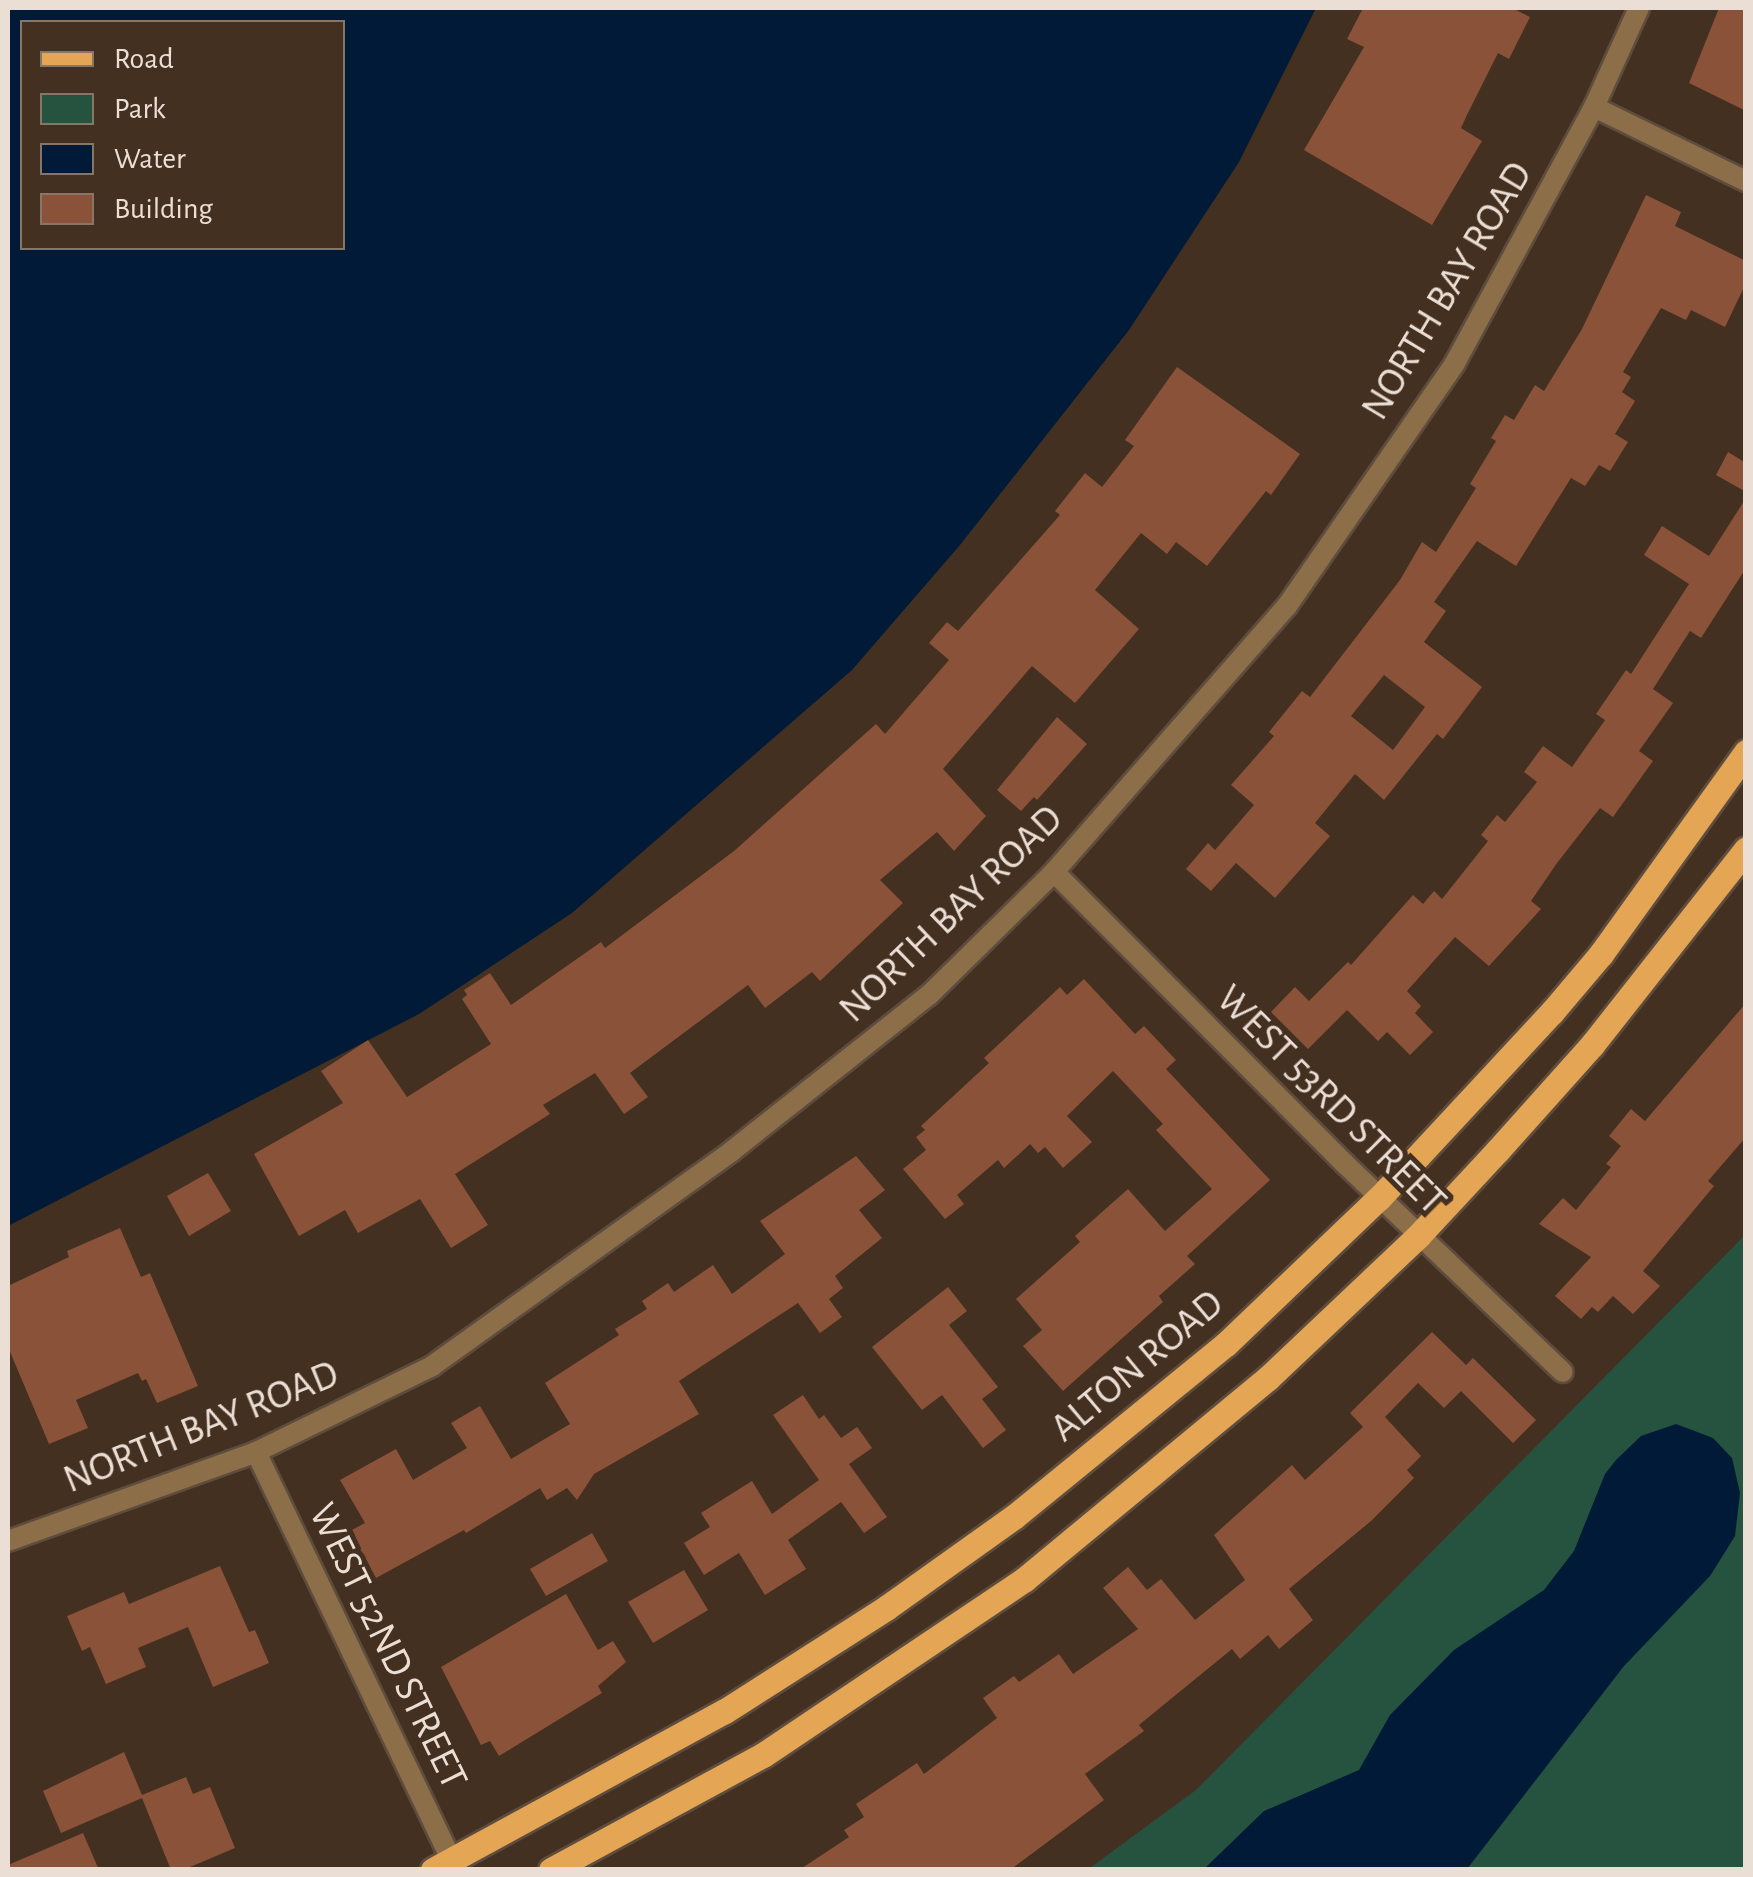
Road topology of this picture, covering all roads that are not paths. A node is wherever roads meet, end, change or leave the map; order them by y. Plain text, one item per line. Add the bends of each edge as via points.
1 (1638, 8) edge
2 (1594, 107) junction
3 (1746, 180) edge
4 (1746, 752) edge
5 (1746, 849) edge
6 (1054, 872) junction
7 (1379, 1198) junction
8 (1418, 1236) junction
9 (1563, 1372) dead end
10 (256, 1452) junction
11 (8, 1542) edge
12 (447, 1867) edge
13 (551, 1870) edge

1 - 2 street, NORTH BAY ROAD
2 - 3 street
2 - 6 street, NORTH BAY ROAD via 1455,363 1286,606
4 - 7 main road, ALTON ROAD via 1601,954
5 - 8 main road via 1592,1045
6 - 7 street, WEST 53RD STREET
6 - 10 street, NORTH BAY ROAD via 929,996 732,1151 432,1366
7 - 8 street, WEST 53RD STREET
7 - 12 main road, ALTON ROAD via 1226,1344 1015,1516 725,1711
8 - 9 street, WEST 53RD STREET
8 - 13 main road via 1268,1378 1025,1579 763,1755
10 - 11 street, NORTH BAY ROAD
10 - 12 street, WEST 52ND STREET

